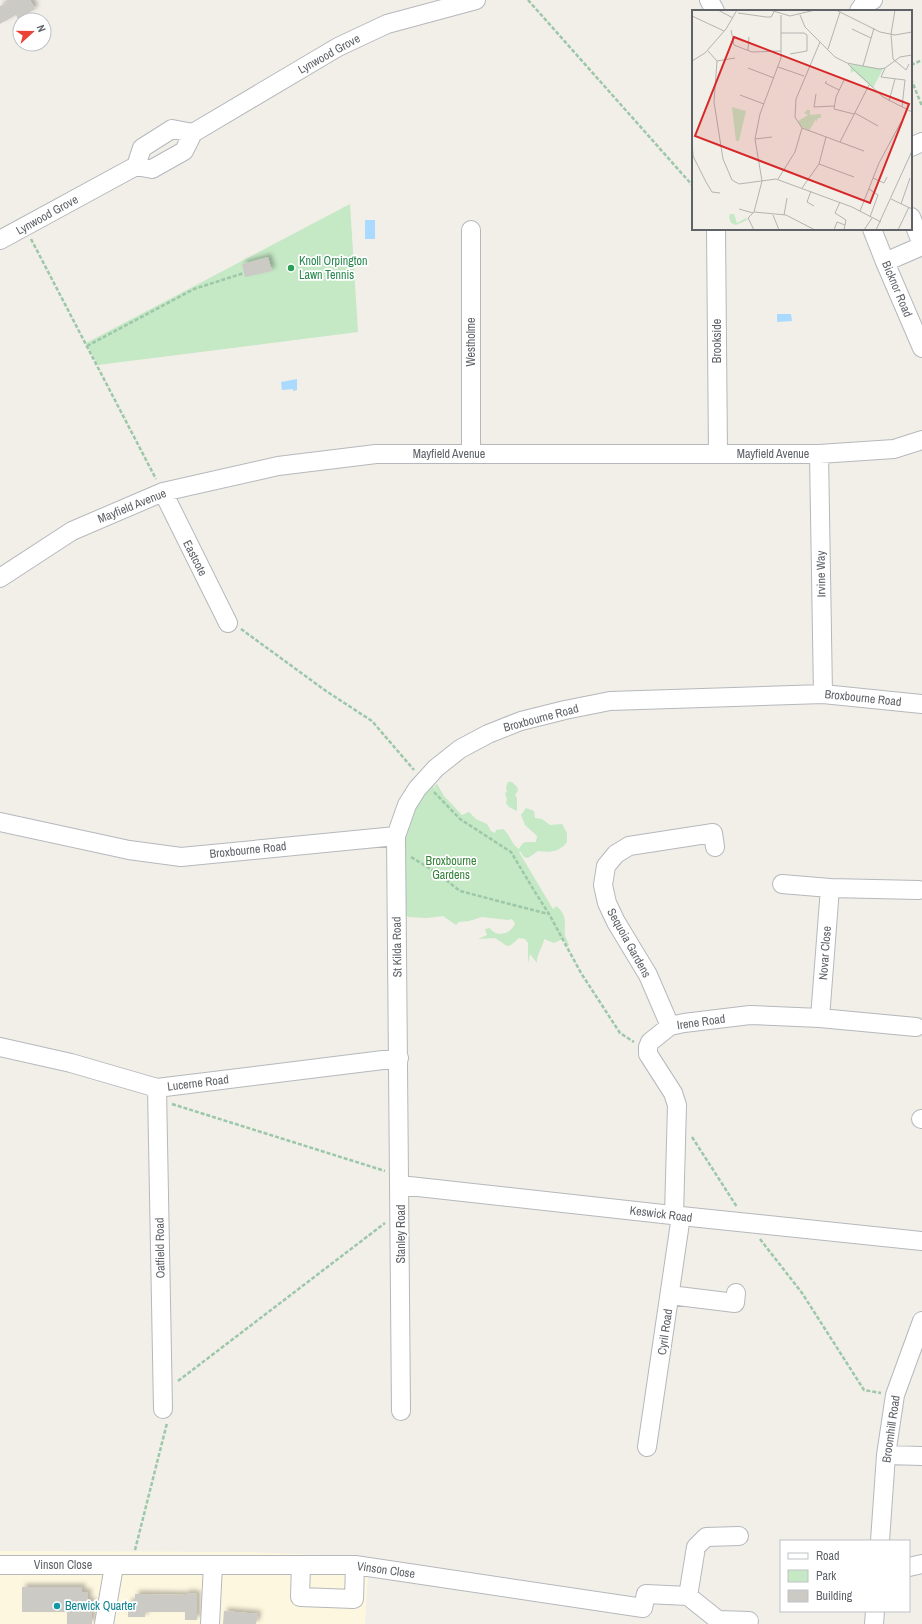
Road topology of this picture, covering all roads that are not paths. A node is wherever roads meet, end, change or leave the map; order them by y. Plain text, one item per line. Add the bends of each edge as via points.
1 (476, 0) edge
2 (709, 0) edge
3 (872, 0) edge
4 (715, 10) edge
5 (860, 10) edge
6 (193, 133) junction
7 (922, 142) edge
8 (912, 147) edge
9 (136, 166) junction
10 (912, 220) edge
11 (470, 230) dead end
12 (716, 230) edge
13 (872, 230) edge
14 (0, 240) edge
15 (922, 245) edge
16 (885, 262) junction
17 (916, 317) edge
18 (922, 348) edge
19 (922, 440) edge
20 (471, 454) junction
21 (718, 454) junction
22 (819, 454) junction
23 (163, 492) junction
24 (0, 578) edge
25 (228, 623) road end
26 (823, 694) junction
27 (922, 704) edge
28 (0, 822) edge
29 (396, 836) junction
30 (715, 847) dead end
31 (782, 884) dead end
32 (830, 888) junction
33 (920, 890) dead end
34 (820, 1018) junction
35 (670, 1026) junction
36 (916, 1027) dead end
37 (0, 1047) edge
38 (399, 1058) junction
39 (158, 1094) junction
40 (400, 1180) junction
41 (678, 1216) junction
42 (922, 1241) edge
43 (736, 1293) dead end
44 (670, 1296) junction
45 (922, 1321) edge
46 (163, 1401) road end
47 (401, 1411) dead end
48 (647, 1447) dead end
49 (886, 1455) junction
50 (922, 1456) edge
51 (739, 1536) dead end
52 (880, 1540) edge
53 (922, 1564) edge
54 (0, 1565) edge
55 (213, 1565) junction
56 (301, 1565) junction
57 (355, 1565) junction
58 (123, 1566) junction
59 (910, 1567) edge
60 (688, 1596) junction
61 (875, 1612) edge
62 (749, 1622) dead end
63 (104, 1624) edge
64 (210, 1624) edge
65 (874, 1624) edge

1 - 6 street, Lynwood Grove via 387,24 338,47
2 - 4 street
3 - 5 street
6 - 9 street via 184,151 178,155 152,169
6 - 9 street via 172,129 142,148
7 - 8 street
9 - 14 street, Lynwood Grove
10 - 15 street
11 - 20 street, Westholme
12 - 21 street, Brookside
13 - 16 street, Bicknor Road
15 - 16 street
16 - 17 street, Bicknor Road
17 - 18 street, Bicknor Road
19 - 22 street, Mayfield Avenue via 894,449
20 - 21 street, Mayfield Avenue
20 - 23 street, Mayfield Avenue via 376,454 293,464
21 - 22 street, Mayfield Avenue
22 - 26 street, Irvine Way
23 - 24 street, Mayfield Avenue via 72,532
23 - 25 street, Eastcote
26 - 27 street, Broxbourne Road
26 - 29 street, Broxbourne Road via 610,701 521,721 460,749 436,768 423,781 407,806
28 - 29 street, Broxbourne Road via 129,850 181,857
29 - 38 street, St Kilda Road
30 - 35 street, Sequoia Gardens via 713,833 629,846 616,854 606,866 604,885 607,902 648,975
31 - 32 street
32 - 33 street
32 - 34 street, Novar Close
34 - 35 street, Irene Road via 750,1015
34 - 36 street, Irene Road
35 - 41 street, Irene Road via 650,1042 648,1054 673,1093 677,1105
37 - 39 street, Lucerne Road via 71,1063
38 - 39 street, Lucerne Road
38 - 40 street, Stanley Road
39 - 46 street, Oatfield Road
40 - 41 street, Keswick Road
40 - 47 street, Stanley Road
41 - 42 street, Keswick Road
41 - 44 street, Cyril Road
43 - 44 street via 735,1303
44 - 48 street, Cyril Road
45 - 49 street, Broomhill Road via 895,1395
49 - 50 street
49 - 52 street, Broomhill Road
51 - 60 street via 706,1537 696,1547
53 - 59 street
54 - 58 street, Vinson Close
55 - 56 street, Vinson Close
55 - 58 street, Vinson Close
55 - 64 street
56 - 57 street, Vinson Close
56 - 57 street via 300,1597 354,1599
57 - 60 street, Vinson Close via 643,1608 646,1594
58 - 63 street
60 - 62 street via 718,1620
61 - 65 street

